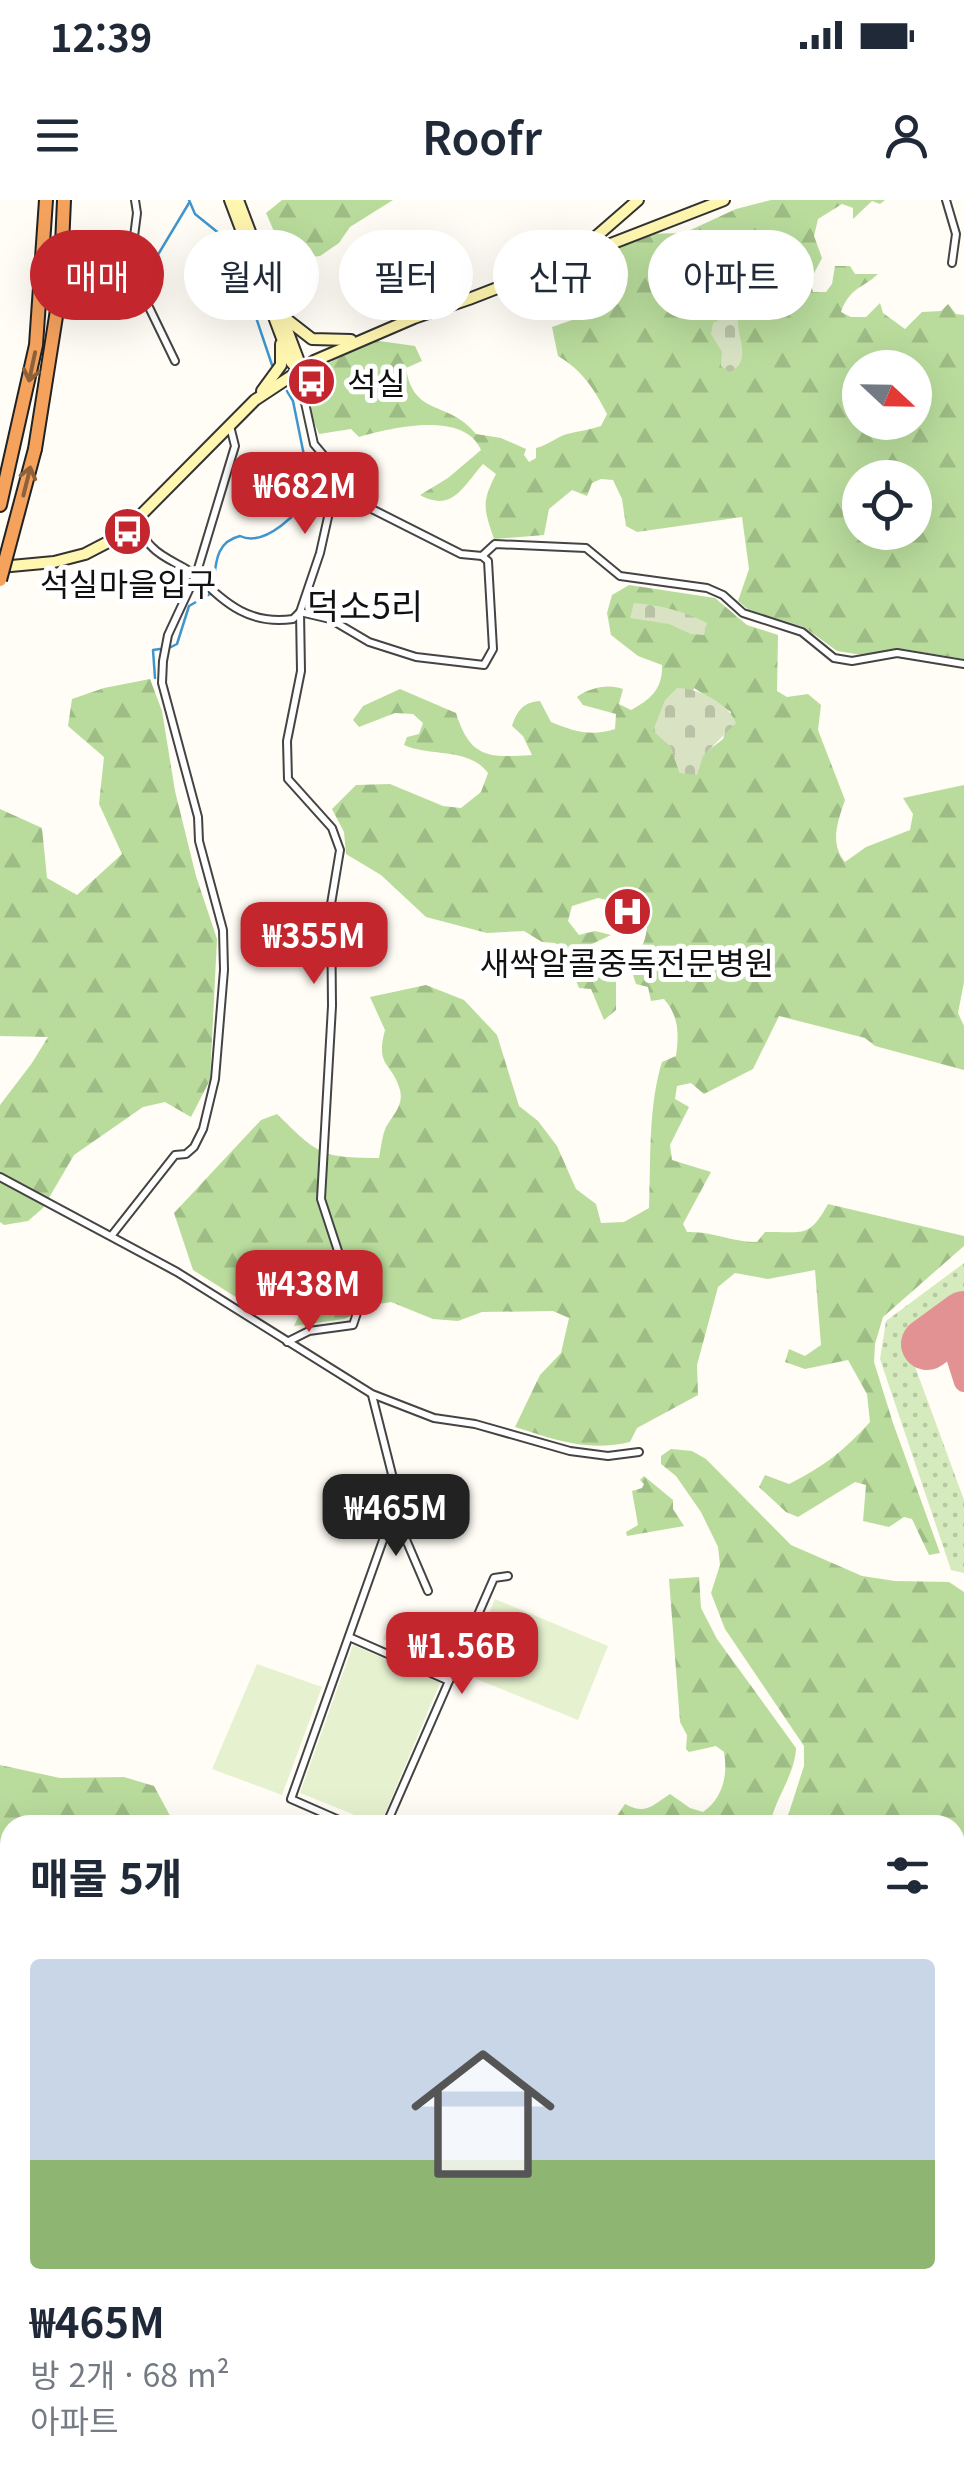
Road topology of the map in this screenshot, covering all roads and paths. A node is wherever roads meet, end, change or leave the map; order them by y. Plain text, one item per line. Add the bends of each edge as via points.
1 (46, 200) edge
2 (64, 200) edge
3 (135, 200) edge
4 (230, 200) edge
5 (238, 200) edge
6 (638, 200) edge
7 (724, 200) edge
8 (946, 200) edge
9 (250, 230) edge
10 (603, 230) edge
11 (628, 236) edge
12 (952, 263) dead end
13 (493, 288) edge
14 (285, 320) edge
15 (287, 320) edge
16 (282, 338) junction
17 (358, 340) junction
18 (175, 361) dead end
19 (298, 370) junction
20 (255, 400) junction
21 (229, 425) junction
22 (350, 489) junction
23 (0, 505) edge
24 (135, 521) junction
25 (482, 556) junction
26 (0, 567) edge
27 (196, 576) junction
28 (0, 580) edge
29 (300, 612) junction
30 (964, 664) edge
31 (0, 1177) edge
32 (112, 1236) junction
33 (286, 1342) junction
34 (372, 1394) junction
35 (639, 1452) dead end
36 (395, 1513) junction
37 (508, 1576) dead end
38 (428, 1591) dead end
39 (349, 1637) junction
40 (449, 1681) junction
41 (324, 1815) edge
42 (390, 1815) edge

1 -> 23 highway via 36,346
28 -> 2 highway, bridge via 35,449 60,291
3 - 18 street via 130,268
4 - 16 main road
5 - 9 main road
6 - 10 main road
7 - 11 main road
8 - 12 street via 956,234
13 - 17 main road
14 - 19 main road
15 - 17 main road via 312,339
16 - 19 main road
16 - 20 main road via 281,365
17 - 19 main road
19 - 20 main road
19 - 22 street via 314,444
20 - 21 main road
21 - 24 main road
21 - 27 street via 236,446
22 - 25 street via 366,506 460,554
22 - 29 street via 330,508
24 - 26 main road via 86,554
24 - 27 street via 152,548
25 - 29 street via 488,561 493,649 484,666 416,657
25 - 30 street via 495,544 586,548 620,576 707,588 743,613 802,632 834,658 897,653
27 - 29 street via 233,608 270,622
27 - 32 street via 168,635 162,683 223,930 215,1079 194,1147 175,1155
29 - 33 street via 301,671 287,741 288,779 332,828 340,850 331,904 322,1199 359,1307 353,1325 309,1330
31 - 32 street
32 - 33 street
33 - 34 street
34 - 35 street via 434,1418 570,1451
34 - 36 street via 398,1498
36 - 38 street
36 - 39 street
37 - 40 street via 494,1578
39 - 40 street
39 - 41 street via 291,1799
40 - 42 street

